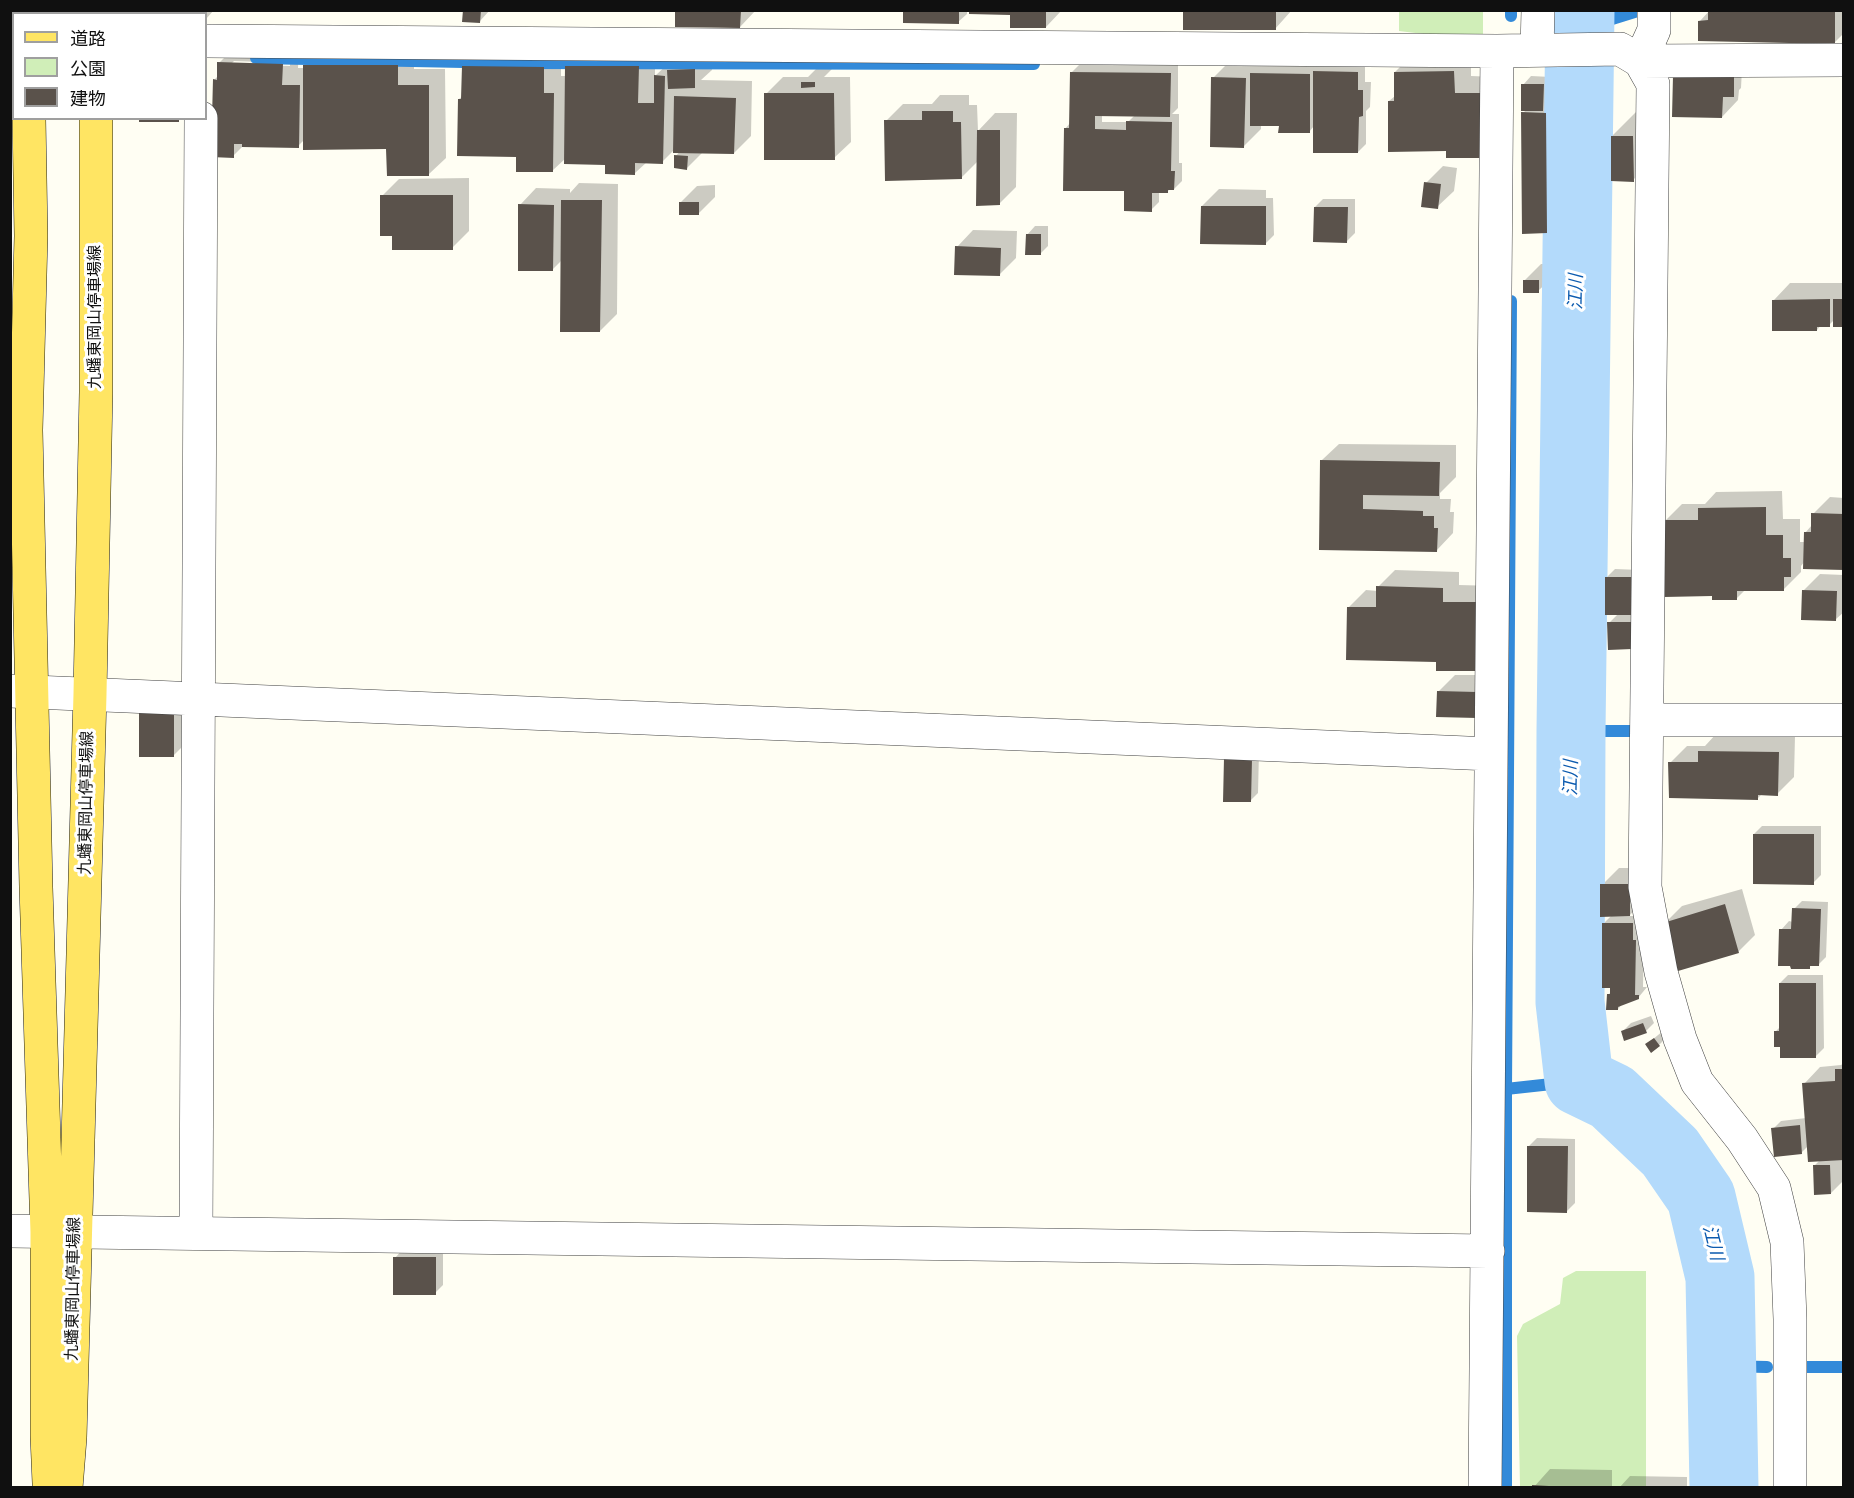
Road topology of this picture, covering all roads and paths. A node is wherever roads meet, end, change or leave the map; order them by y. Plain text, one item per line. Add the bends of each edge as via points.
1 (1538, 10) edge
2 (1653, 15) edge
3 (207, 41) edge
4 (1547, 50) junction
5 (1497, 51) junction
6 (1630, 55) junction
7 (1844, 60) edge
8 (29, 120) edge
9 (96, 120) edge
10 (201, 120) edge
11 (199, 691) junction
12 (21, 692) edge
13 (90, 694) junction
14 (1647, 720) junction
15 (1844, 720) edge
16 (1491, 754) junction
17 (196, 1224) junction
18 (10, 1231) edge
19 (61, 1232) junction
20 (1488, 1251) junction
21 (50, 1488) edge
22 (66, 1488) edge
23 (1485, 1488) edge
24 (1790, 1488) edge

1 - 4 street
2 - 6 street via 1654,30
3 - 5 street
4 - 5 street
4 - 6 street
5 - 16 street
6 - 7 street
6 - 14 street via 1653,84
8 - 12 main road, 九蟠東岡山停車場線 via 31,236
9 - 13 main road, 九蟠東岡山停車場線
10 - 11 street
11 - 13 street
11 - 16 street
11 - 17 street
12 - 13 street
12 - 19 main road, 九蟠東岡山停車場線
13 - 19 main road, 九蟠東岡山停車場線
14 - 15 street
14 - 24 street via 1645,887 1664,983 1696,1082 1742,1139 1774,1188 1787,1242
16 - 20 street
17 - 19 street
17 - 20 street
18 - 19 street
19 - 21 main road, 九蟠東岡山停車場線 via 47,1436
19 - 22 main road, 九蟠東岡山停車場線 via 70,1438
20 - 23 street

